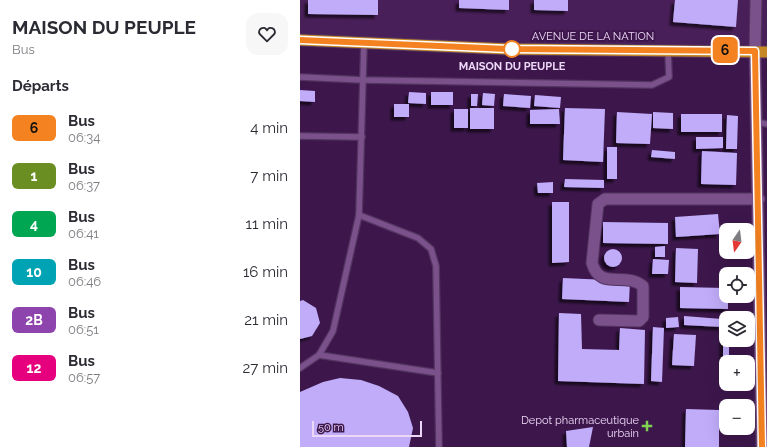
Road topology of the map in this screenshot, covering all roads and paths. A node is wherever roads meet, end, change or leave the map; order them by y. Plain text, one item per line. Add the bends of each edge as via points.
1 (756, 0) edge
2 (300, 40) edge
3 (364, 43) junction
4 (668, 49) junction
5 (755, 51) junction
6 (767, 52) edge
7 (300, 77) edge
8 (363, 80) junction
9 (762, 123) edge
10 (300, 136) edge
11 (362, 137) junction
12 (759, 199) junction
13 (360, 214) junction
14 (599, 320) dead end
15 (764, 344) edge
16 (319, 355) junction
17 (300, 368) edge
18 (438, 373) junction
19 (439, 447) edge
20 (762, 447) edge

1 - 5 street
2 - 3 highway, AVENUE DE LA NATION
3 - 4 highway, AVENUE DE LA NATION via 508,49
3 - 8 lane
4 - 5 highway, AVENUE DE LA NATION
4 - 8 lane via 669,77 652,85
5 - 6 highway, AVENUE DE LA NATION
5 - 9 street
7 - 8 lane
8 - 11 lane
9 - 12 street
10 - 11 lane
11 - 13 lane
12 - 14 street via 605,199 598,204 592,263 595,273 600,278 634,280 643,286 643,317 639,321
12 - 15 street
13 - 16 lane via 333,331
13 - 18 lane via 418,238 431,249 436,266
15 - 20 street
16 - 17 lane
16 - 18 lane
18 - 19 lane

